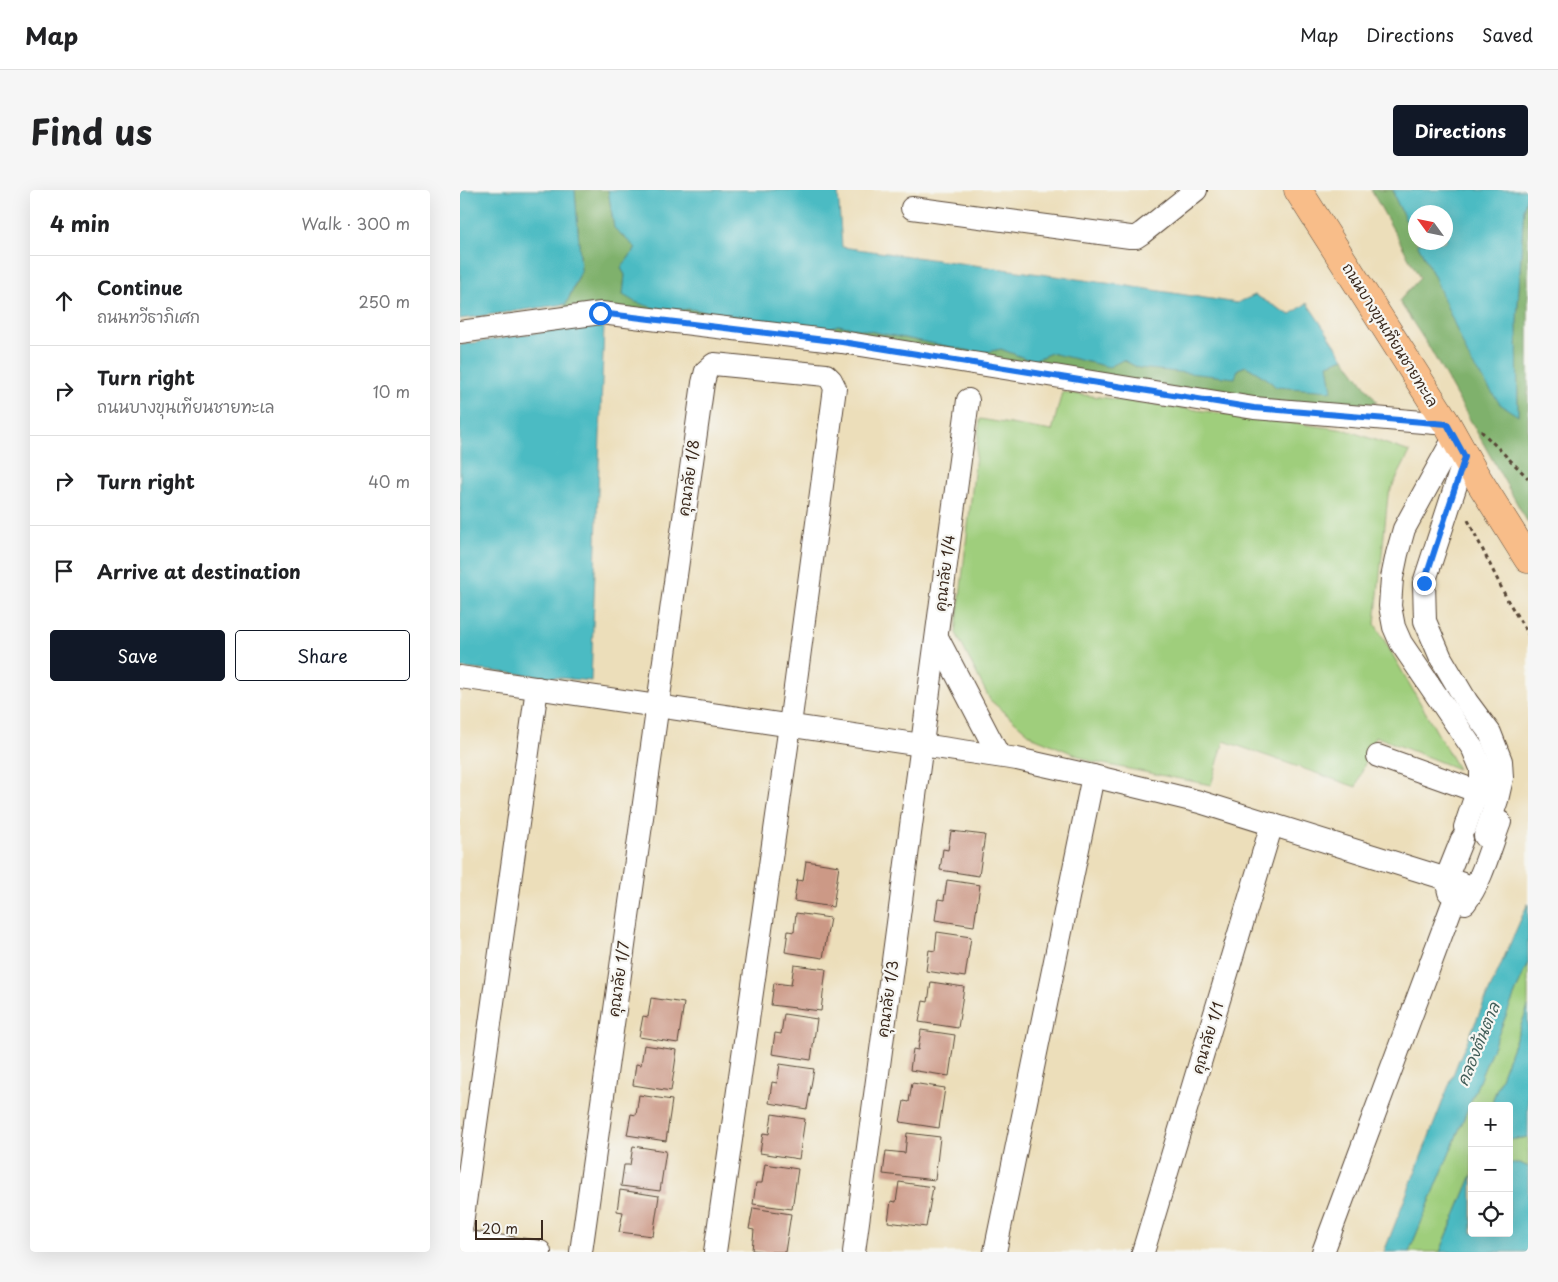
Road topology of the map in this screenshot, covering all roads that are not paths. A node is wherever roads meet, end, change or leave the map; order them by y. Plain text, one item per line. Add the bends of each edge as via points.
1 (1196, 190) edge
2 (1298, 190) edge
3 (912, 208) dead end
4 (460, 332) edge
5 (968, 400) dead end
6 (1456, 440) junction
7 (1528, 559) edge
8 (937, 637) junction
9 (460, 677) edge
10 (537, 688) junction
11 (657, 706) junction
12 (790, 725) junction
13 (922, 745) junction
14 (999, 756) junction
15 (1378, 756) dead end
16 (1502, 761) junction
17 (1093, 776) junction
18 (1487, 795) junction
19 (1272, 824) junction
20 (1456, 882) junction
21 (1442, 934) junction
22 (460, 1239) edge
23 (540, 1252) edge
24 (581, 1252) edge
25 (715, 1252) edge
26 (854, 1252) edge
27 (995, 1252) edge
28 (1143, 1252) edge
29 (1323, 1252) edge

1 - 3 street via 1136,237
2 - 6 main road, ถนนบางขุนเทียนชายทะเล
4 - 6 street via 600,313 842,342
5 - 8 street, คุณาลัย 1/4
6 - 7 main road, ถนนบางขุนเทียนชายทะเล
6 - 16 street via 1424,583 1425,620 1440,658 1490,734
6 - 18 street via 1404,529 1392,578 1390,606 1401,644 1473,749
8 - 13 street, คุณาลัย 1/4
8 - 14 street
9 - 10 street
10 - 11 street
10 - 22 street
11 - 12 street
11 - 12 street, คุณาลัย 1/8 via 706,371 714,364 826,375 835,388
11 - 24 street, คุณาลัย 1/7
12 - 13 street
12 - 25 street
13 - 14 street
13 - 26 street, คุณาลัย 1/3
14 - 17 street
15 - 18 street
16 - 18 street via 1502,778
16 - 21 street via 1511,774 1507,804 1470,896
17 - 19 street via 1200,802
17 - 27 street
18 - 20 street
19 - 20 street
19 - 28 street, คุณาลัย 1/1
20 - 21 street
21 - 29 street
22 - 23 street

